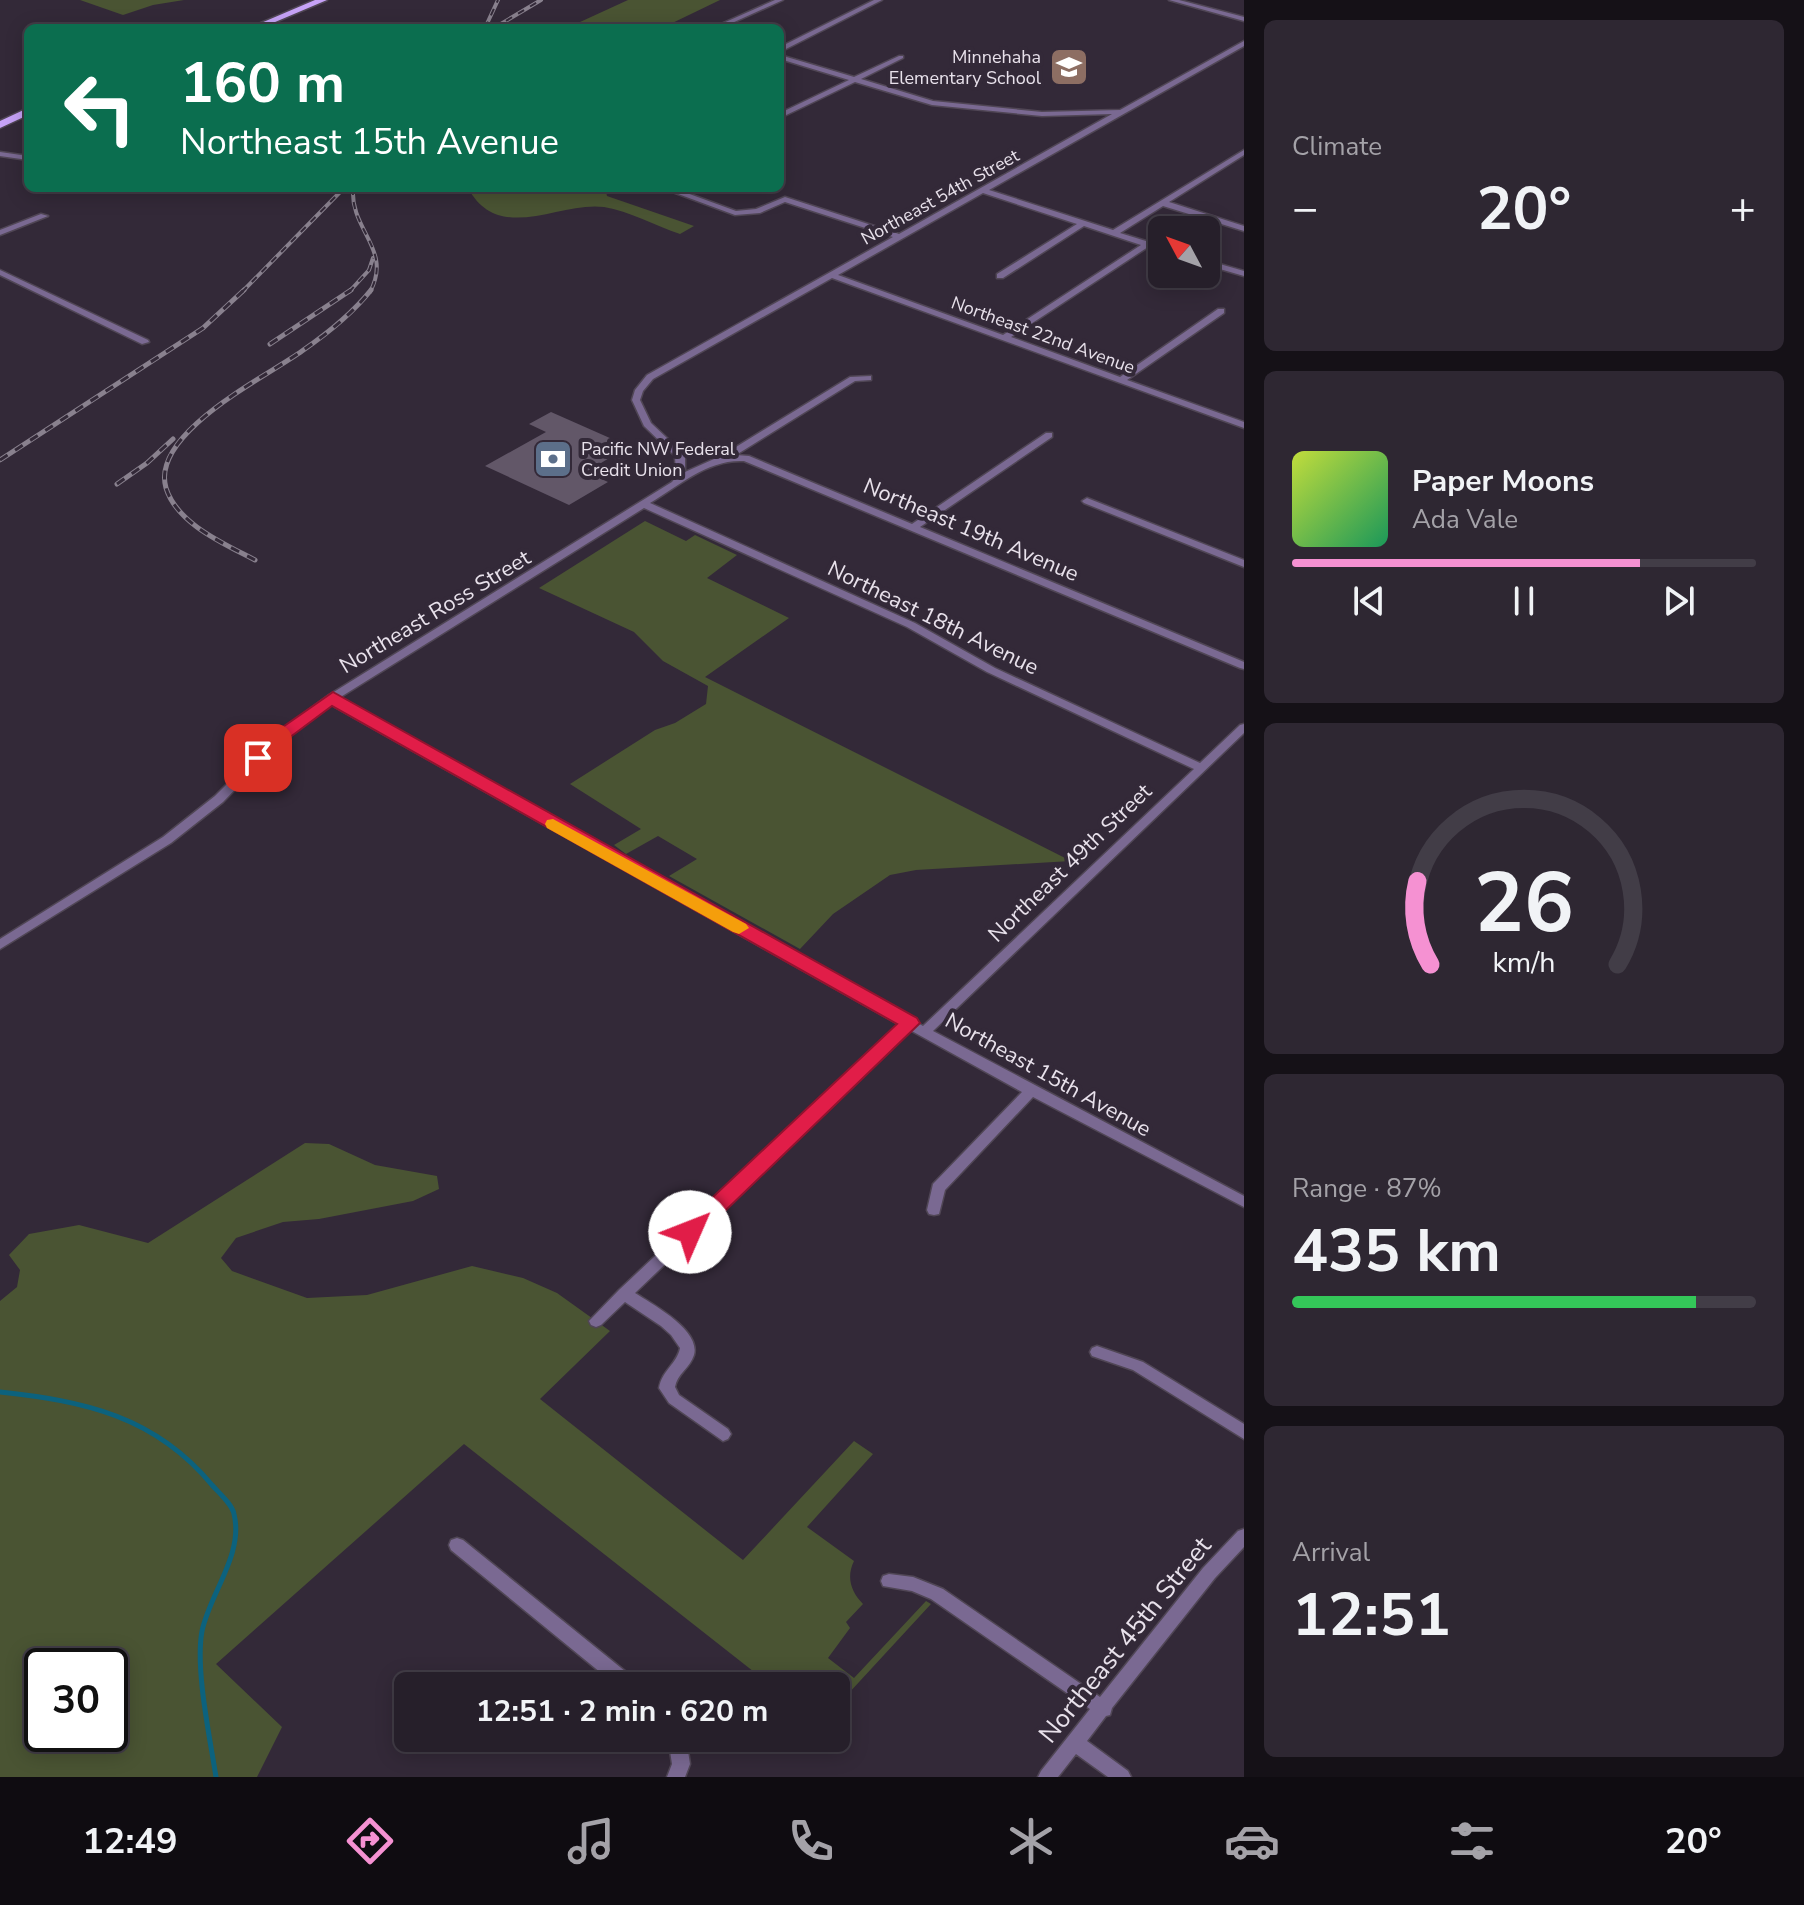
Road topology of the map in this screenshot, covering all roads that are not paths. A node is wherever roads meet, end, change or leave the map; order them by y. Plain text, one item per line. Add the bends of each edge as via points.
1 (323, 0) edge
2 (780, 0) edge
3 (879, 0) edge
4 (1172, 0) edge
5 (1244, 19) edge
6 (263, 24) edge
7 (724, 24) edge
8 (1244, 43) edge
9 (784, 48) edge
10 (901, 57) dead end
11 (784, 58) edge
12 (855, 79) junction
13 (1125, 112) junction
14 (24, 113) edge
15 (784, 114) edge
16 (0, 125) edge
17 (1244, 152) edge
18 (0, 154) edge
19 (24, 157) edge
20 (985, 191) junction
21 (677, 192) edge
22 (781, 192) edge
23 (785, 199) junction
24 (1163, 203) junction
25 (44, 216) dead end
26 (1084, 223) junction
27 (1244, 229) edge
28 (0, 233) edge
29 (1114, 233) junction
30 (901, 237) junction
31 (1147, 244) joint
32 (1220, 266) edge
33 (1244, 274) edge
34 (2, 275) edge
35 (831, 275) junction
36 (1000, 276) dead end
37 (1221, 311) dead end
38 (1004, 338) junction
39 (145, 342) dead end
40 (868, 378) dead end
41 (1121, 380) junction
42 (1242, 421) edge
43 (1049, 435) dead end
44 (726, 457) junction
45 (681, 477) junction
46 (1087, 501) dead end
47 (646, 505) junction
48 (913, 527) junction
49 (1244, 564) edge
50 (1244, 666) edge
51 (333, 697) junction
52 (1244, 727) edge
53 (1201, 768) junction
54 (0, 945) edge
55 (910, 1023) junction
56 (925, 1031) junction
57 (1032, 1090) junction
58 (1244, 1185) edge
59 (1239, 1199) edge
60 (934, 1210) dead end
61 (624, 1294) junction
62 (596, 1321) dead end
63 (1097, 1352) dead end
64 (1244, 1432) edge
65 (723, 1434) dead end
66 (1244, 1536) edge
67 (457, 1545) dead end
68 (889, 1581) dead end
69 (613, 1672) edge
70 (1104, 1709) junction
71 (1076, 1743) junction
72 (679, 1752) edge
73 (676, 1777) edge
74 (1047, 1777) edge
75 (1122, 1777) edge

1 - 6 main road
2 - 7 street
3 - 9 street
4 - 5 street
8 - 13 street, Northeast 54th Street
10 - 12 street
11 - 12 street
12 - 13 street via 932,103 1042,114
12 - 15 street
13 - 20 street, Northeast 54th Street
14 - 16 main road
17 - 24 street
18 - 19 street
20 - 26 street
20 - 30 street, Northeast 54th Street
21 - 23 street via 735,213 757,211
22 - 23 street
23 - 30 street
24 - 27 street
24 - 29 street
25 - 28 street
26 - 29 street
26 - 36 street
29 - 31 street
30 - 35 street, Northeast 54th Street
31 - 38 street
32 - 33 street
34 - 39 street
35 - 38 street, Northeast 22nd Avenue
35 - 45 street, Northeast 54th Street via 650,377 639,390 638,410 680,455
37 - 41 street
38 - 41 street, Northeast 22nd Avenue
40 - 44 street via 853,379
41 - 42 street, Northeast 22nd Avenue
43 - 48 street
44 - 45 street
44 - 48 street, Northeast 19th Avenue via 746,458
45 - 47 street, Northeast Ross Street
46 - 49 street
47 - 51 street, Northeast Ross Street
47 - 53 street, Northeast 18th Avenue via 911,625 991,670
48 - 50 street, Northeast 19th Avenue
51 - 54 street, Northeast Ross Street via 283,734 192,822
51 - 55 street, Northeast 15th Avenue via 339,705
52 - 53 street, Northeast 49th Street
53 - 56 street, Northeast 49th Street
55 - 56 street, Northeast 15th Avenue
55 - 61 street
56 - 57 street, Northeast 15th Avenue
57 - 59 street, Northeast 15th Avenue
57 - 60 street via 938,1188
58 - 59 street
61 - 62 street
61 - 65 street via 685,1337 688,1355 669,1376 667,1388 674,1399
63 - 64 street via 1138,1366
66 - 70 street, Northeast 45th Street
67 - 69 street
68 - 70 street via 937,1594
70 - 71 street, Northeast 45th Street
71 - 74 street, Northeast 45th Street
71 - 75 street
72 - 73 street

